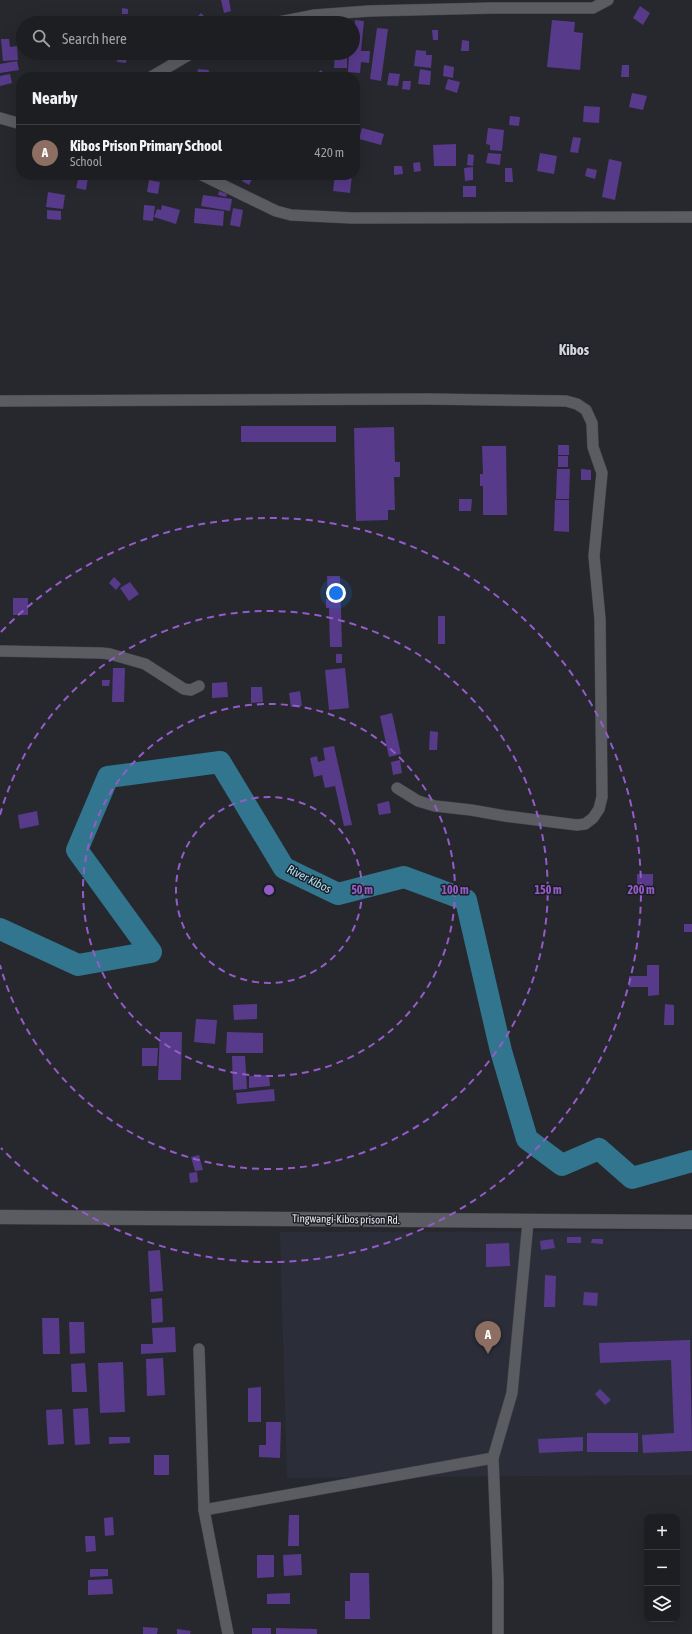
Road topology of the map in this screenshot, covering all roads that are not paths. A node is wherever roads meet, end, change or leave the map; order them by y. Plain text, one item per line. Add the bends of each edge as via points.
1 (608, 0) edge
2 (310, 16) edge
3 (180, 60) edge
4 (160, 72) edge
5 (0, 118) edge
6 (16, 123) edge
7 (212, 180) edge
8 (692, 217) edge
9 (0, 401) edge
10 (0, 651) edge
11 (199, 686) dead end
12 (397, 788) dead end
13 (0, 1217) edge
14 (528, 1222) junction
15 (692, 1222) edge
16 (199, 1349) dead end
17 (493, 1458) junction
18 (204, 1510) junction
19 (228, 1634) edge
20 (498, 1634) edge

1 - 2 street via 593,8 368,11
3 - 4 street
5 - 6 street
7 - 8 street via 276,211 291,215 345,218
9 - 12 street via 543,400 566,401 586,410 592,423 593,447 602,473 594,556 600,619 602,797 599,809 585,824 556,823 435,806 418,801
10 - 11 street via 101,652 145,664 184,689 191,690
13 - 14 street, Tingwangi-Kibos prison Rd.
14 - 15 street, Tingwangi-Kibos prison Rd.
14 - 17 street via 512,1393
16 - 18 street
17 - 18 street
17 - 20 street
18 - 19 street

